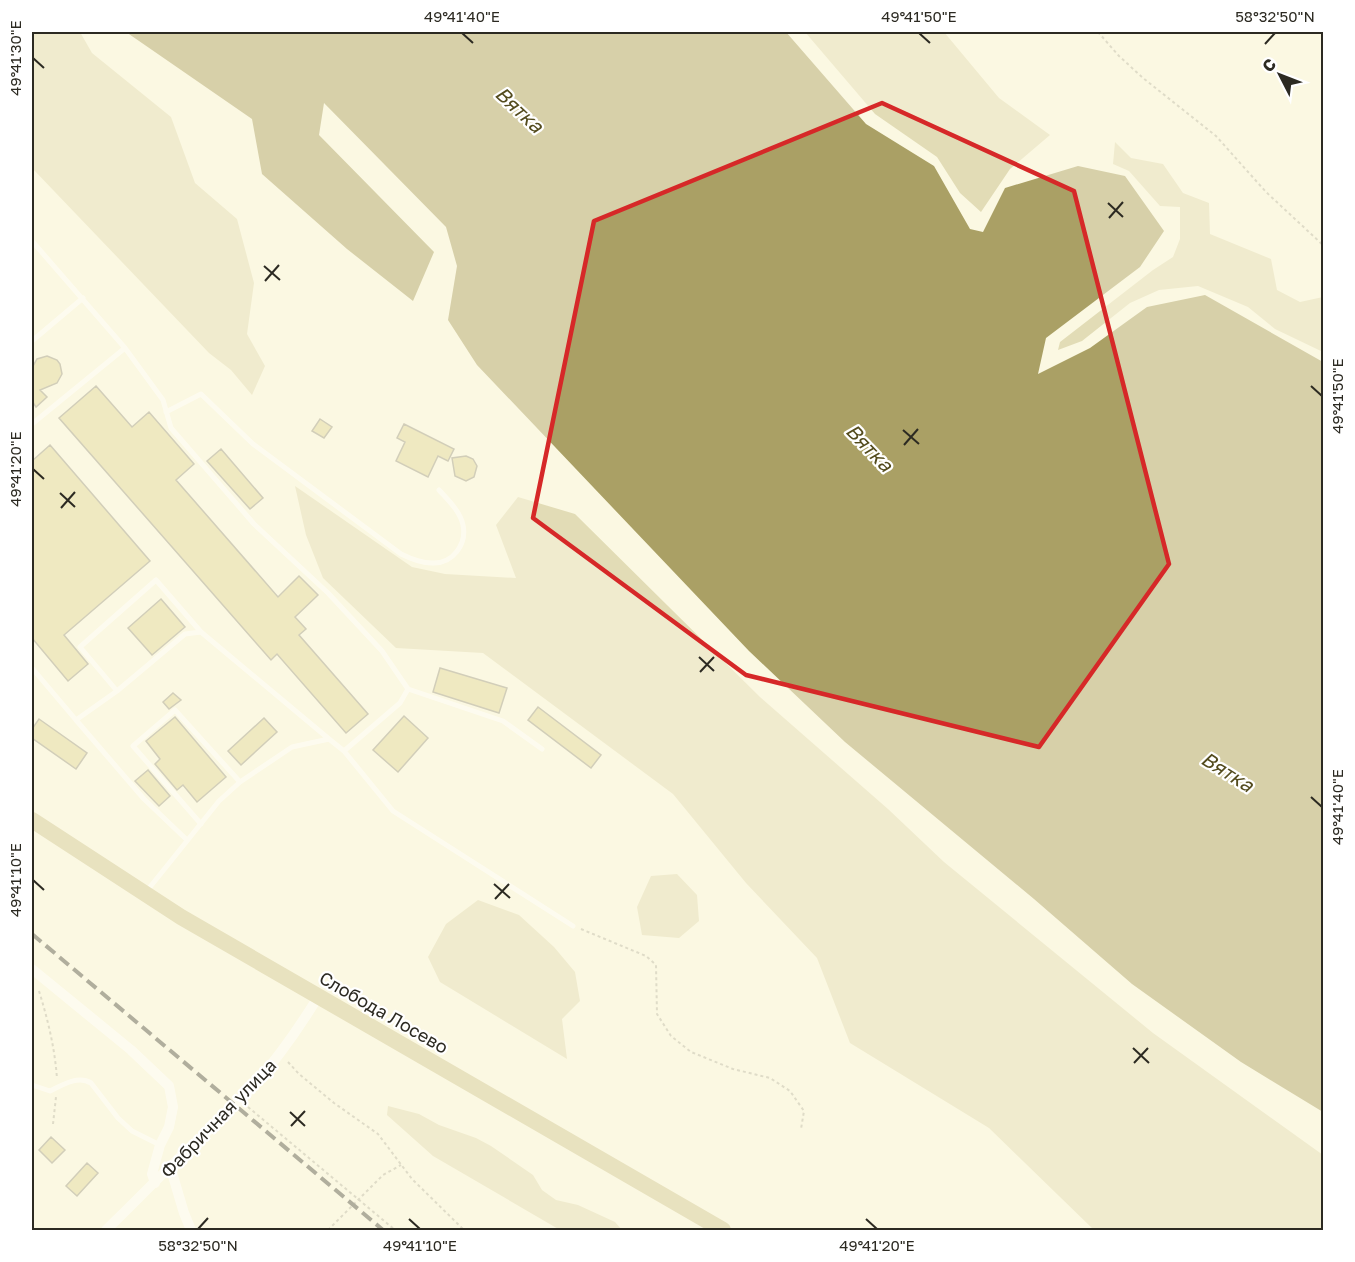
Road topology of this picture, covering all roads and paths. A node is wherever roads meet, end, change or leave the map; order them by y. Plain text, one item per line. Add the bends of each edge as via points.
1 (1098, 32) edge
2 (32, 241) edge
3 (1323, 246) edge
4 (83, 298) junction
5 (32, 341) edge
6 (125, 348) junction
7 (166, 412) junction
8 (32, 424) edge
9 (439, 490) dead end
10 (201, 632) junction
11 (32, 668) edge
12 (408, 689) junction
13 (117, 691) junction
14 (76, 720) junction
15 (329, 739) junction
16 (542, 749) dead end
17 (344, 751) junction
18 (240, 782) junction
19 (32, 820) edge
20 (201, 824) junction
21 (187, 840) junction
22 (144, 895) junction
23 (573, 926) joint
24 (32, 969) edge
25 (37, 984) dead end
26 (318, 997) junction
27 (281, 1053) junction
28 (32, 1085) edge
29 (57, 1088) junction
30 (240, 1100) junction
31 (53, 1124) dead end
32 (801, 1129) dead end
33 (160, 1145) junction
34 (401, 1165) junction
35 (170, 1166) junction
36 (155, 1183) junction
37 (359, 1200) junction
38 (106, 1230) edge
39 (191, 1230) edge
40 (328, 1230) edge
41 (395, 1230) edge
42 (464, 1230) edge
43 (723, 1230) edge

1 - 3 path via 1143,78 1216,136 1266,192
2 - 4 lane
4 - 5 lane
4 - 6 lane
6 - 7 lane via 163,400
6 - 8 lane
7 - 9 lane via 201,394 253,444 400,554 417,561 435,564 453,557 463,542 463,524 455,507
7 - 12 lane via 171,428 254,524 382,651
10 - 13 lane via 185,634
10 - 13 lane via 156,580 80,647
10 - 15 lane
11 - 14 lane
12 - 16 lane via 503,721
12 - 17 lane via 400,703
13 - 14 lane
14 - 21 lane via 144,799
15 - 17 lane
15 - 18 lane via 292,747
17 - 23 lane via 393,811
18 - 20 lane
18 - 20 lane via 175,710 133,746
19 - 22 main road, Слобода Лосево
20 - 21 lane
21 - 22 lane
22 - 26 main road, Слобода Лосево
23 - 32 path via 646,956 656,965 657,1014 671,1036 691,1052 733,1069 770,1078 790,1090 804,1110
24 - 33 street via 169,1086 173,1107 170,1127
25 - 29 path via 56,1059
26 - 27 street, Фабричная улица
26 - 43 main road, Слобода Лосево
27 - 30 street, Фабричная улица
27 - 34 path via 308,1082 378,1134
28 - 29 lane via 50,1091
29 - 31 path
29 - 33 lane via 86,1080 132,1131
30 - 35 street, Фабричная улица
30 - 37 path
33 - 36 street via 152,1174
34 - 37 path via 383,1174
34 - 42 path
35 - 36 street, Фабричная улица
35 - 39 street
36 - 38 street, Фабричная улица
37 - 40 path
37 - 41 path

